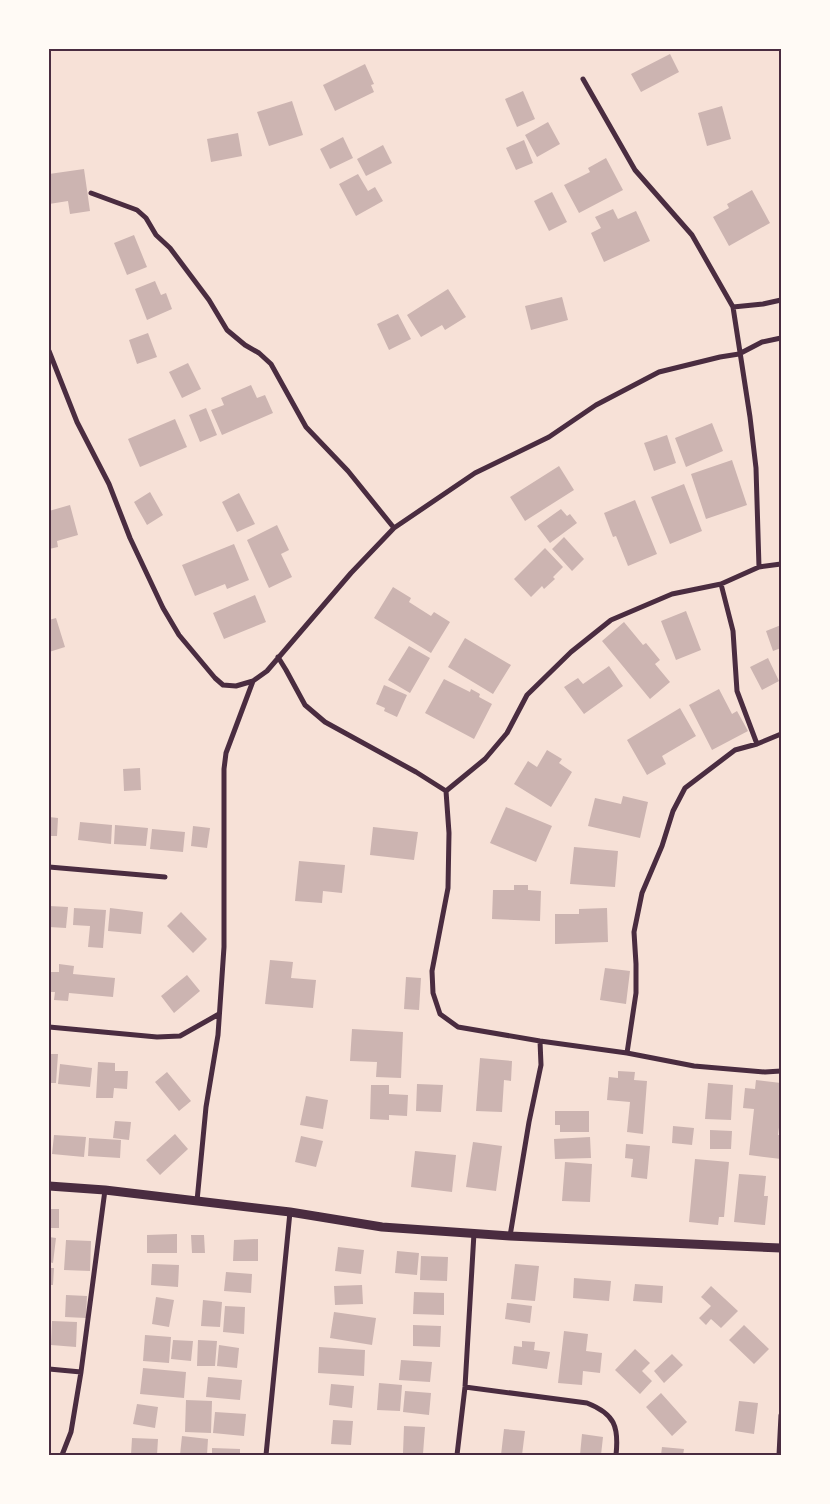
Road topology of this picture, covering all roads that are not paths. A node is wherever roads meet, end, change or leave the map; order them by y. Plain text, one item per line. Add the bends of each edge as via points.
1 (584, 80) dead end
2 (91, 193) dead end
3 (781, 300) edge
4 (733, 307) junction
5 (781, 338) edge
6 (49, 350) edge
7 (739, 354) junction
8 (394, 528) junction
9 (781, 564) edge
10 (759, 567) junction
11 (721, 584) junction
12 (278, 658) junction
13 (254, 681) junction
14 (781, 734) edge
15 (757, 744) junction
16 (446, 791) junction
17 (49, 867) edge
18 (165, 877) dead end
19 (219, 1014) junction
20 (49, 1027) edge
21 (540, 1041) junction
22 (627, 1053) junction
23 (781, 1071) edge
24 (49, 1186) edge
25 (105, 1190) junction
26 (197, 1201) junction
27 (290, 1212) junction
28 (474, 1233) junction
29 (510, 1236) junction
30 (781, 1248) edge
31 (49, 1369) edge
32 (81, 1372) junction
33 (465, 1388) junction
34 (781, 1415) edge
35 (62, 1455) edge
36 (266, 1455) edge
37 (457, 1455) edge
38 (616, 1455) edge
39 (779, 1455) edge

1 - 4 street via 635,170 692,235
2 - 8 street via 137,210 146,218 209,300 227,330 271,364 306,427 348,471
3 - 4 street
4 - 7 street
5 - 7 street via 762,342
6 - 13 street via 76,422 109,484 130,538 179,635 223,685 236,686
7 - 8 street via 659,372 596,405 549,437 475,473
7 - 10 street via 756,468
8 - 12 street
9 - 10 street
10 - 11 street
11 - 15 street via 733,631 737,690
11 - 16 street via 672,594 612,620 571,652 527,695 506,733 485,759
12 - 13 street
12 - 16 street via 305,705 325,722
13 - 19 street via 226,753 224,769 224,947
14 - 15 street
15 - 22 street via 735,750 685,788 673,811 642,892 634,932 636,993
16 - 21 street via 448,888 432,971 433,993 440,1014 458,1026
17 - 18 street
19 - 20 street via 180,1036 157,1038
19 - 26 street
21 - 22 street
21 - 29 street via 541,1065
22 - 23 street via 694,1066
24 - 25 street
25 - 26 street
25 - 32 street
26 - 27 street
27 - 28 street via 382,1227
27 - 36 street
28 - 29 street
28 - 33 street
29 - 30 street
31 - 32 street
32 - 35 street via 71,1432
33 - 37 street
33 - 38 street via 588,1403 600,1408 613,1422 618,1437
34 - 39 street

